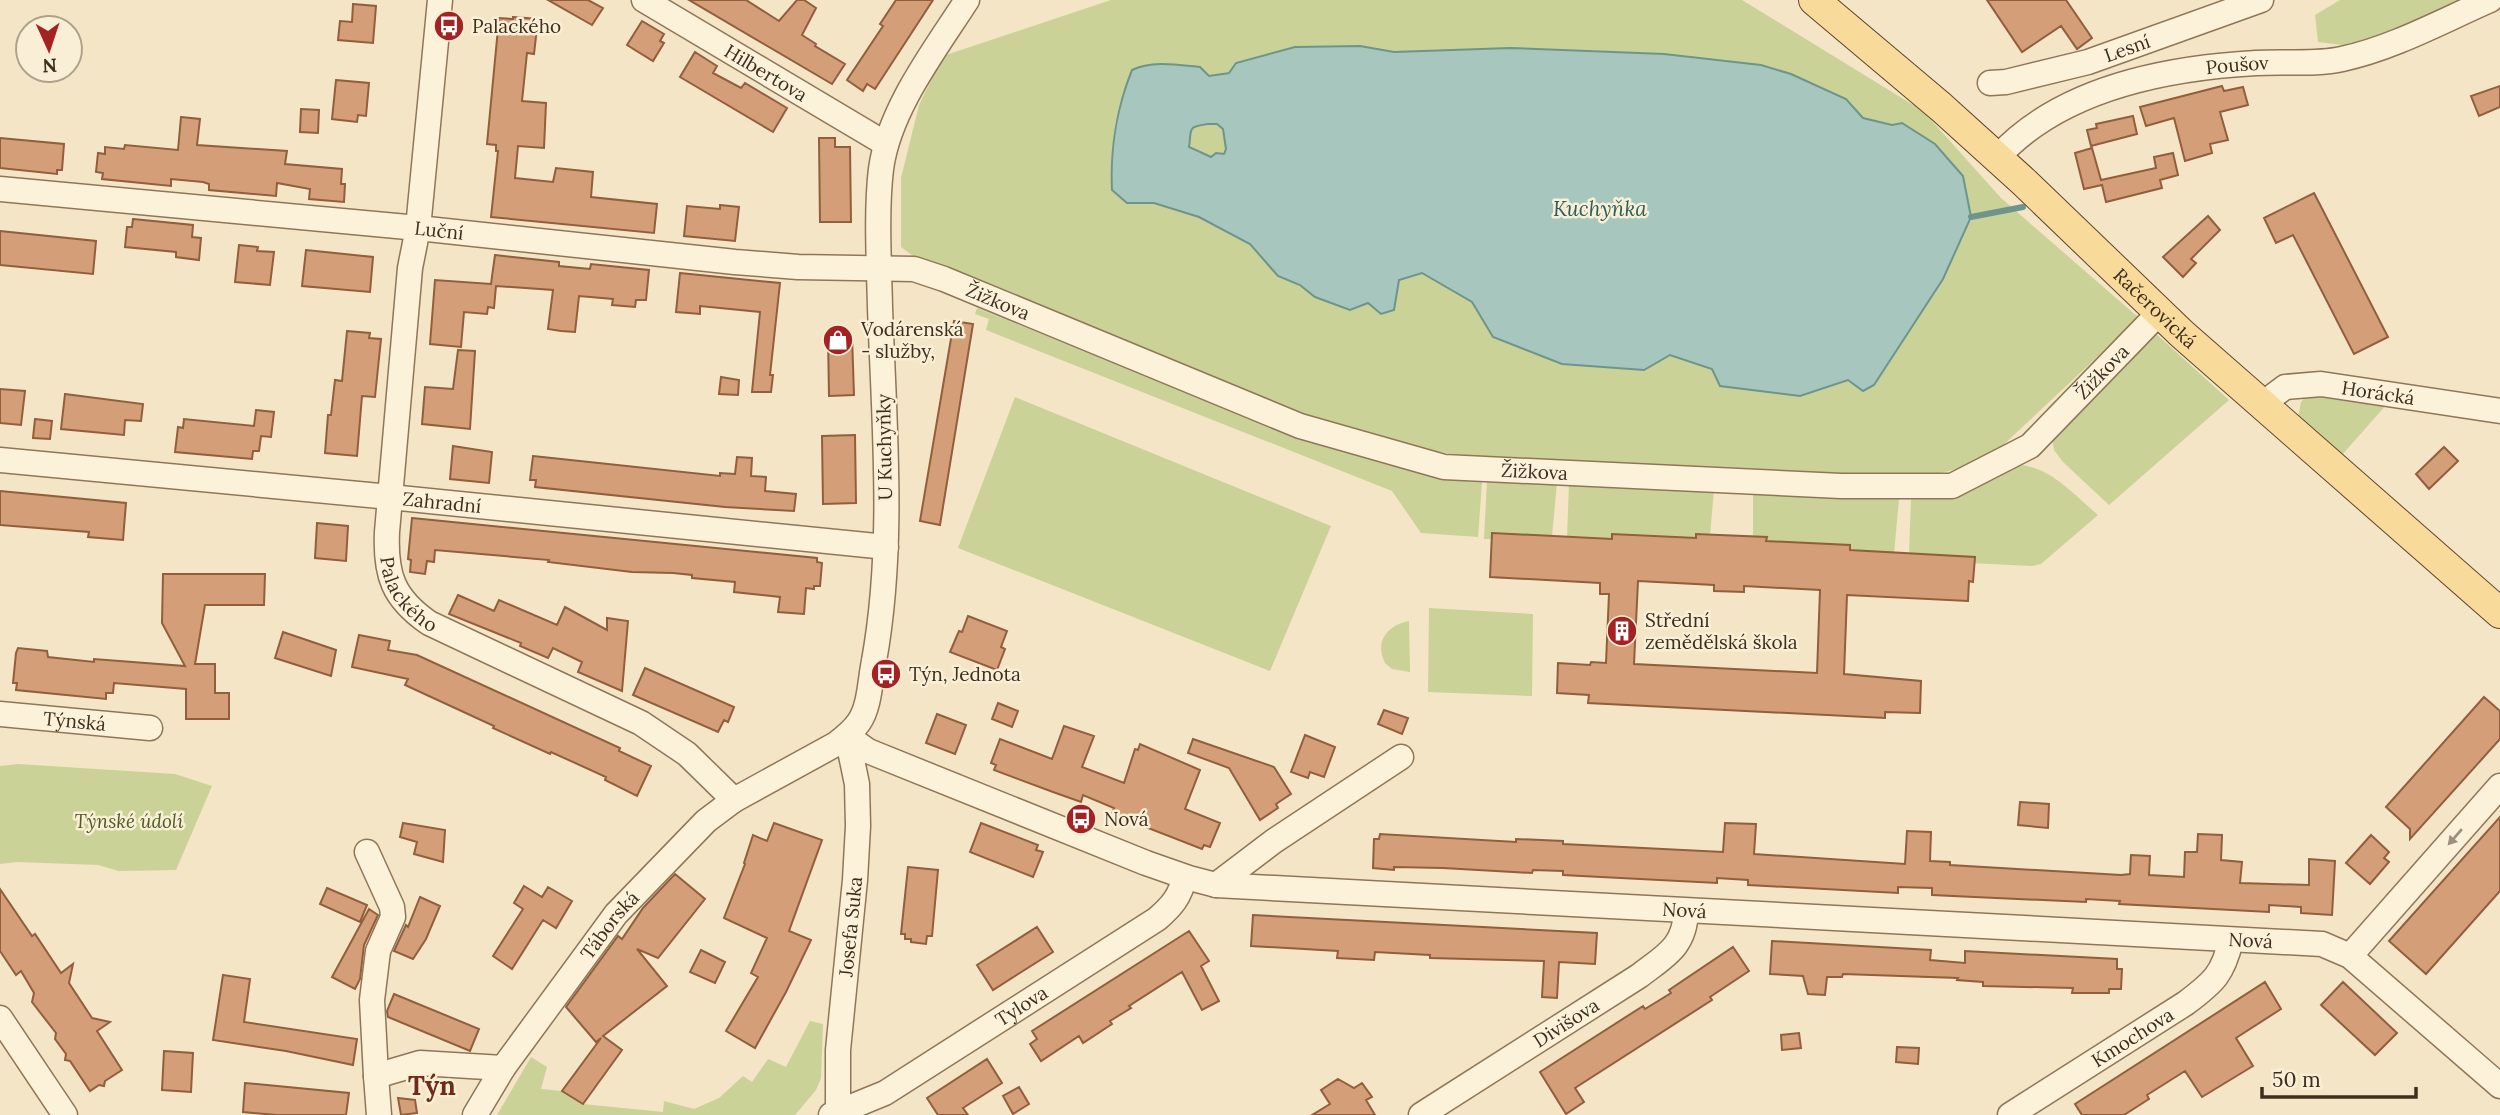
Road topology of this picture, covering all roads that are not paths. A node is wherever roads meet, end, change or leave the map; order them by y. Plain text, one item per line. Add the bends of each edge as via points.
1 (440, 0) edge
2 (644, 0) edge
3 (967, 0) edge
4 (1814, 0) edge
5 (2490, 0) edge
6 (2247, 2) edge
7 (2130, 48) junction
8 (2146, 77) junction
9 (1990, 83) dead end
10 (886, 144) junction
11 (1997, 158) junction
12 (0, 189) edge
13 (418, 228) junction
14 (880, 268) junction
15 (2159, 313) junction
16 (2261, 405) junction
17 (2500, 411) edge
18 (0, 460) edge
19 (390, 497) junction
20 (886, 547) junction
21 (2500, 613) edge
22 (0, 714) edge
23 (150, 727) dead end
24 (847, 736) junction
25 (1401, 757) dead end
26 (2500, 786) edge
27 (734, 800) junction
28 (368, 852) dead end
29 (1184, 877) junction
30 (1216, 884) junction
31 (1686, 911) junction
32 (2231, 940) junction
33 (2350, 956) junction
34 (0, 1018) edge
35 (503, 1068) junction
36 (376, 1076) junction
37 (2500, 1086) edge
38 (837, 1113) edge
39 (65, 1115) edge
40 (379, 1115) edge
41 (475, 1115) edge
42 (1421, 1115) edge
43 (2010, 1115) edge

1 - 13 street, Palackého
2 - 10 street, Hilbertova
3 - 10 street, U Kuchyňky via 898,114
4 - 11 main road, Račerovická
5 - 8 street, Poušov via 2373,51 2338,60 2253,63
6 - 7 street, Lesní
7 - 8 street
7 - 9 street, Lesní
8 - 11 street, Poušov via 2075,101 2012,141
10 - 14 street, U Kuchyňky via 881,171
11 - 15 main road, Račerovická
12 - 13 street, Luční
13 - 14 street, Luční via 735,262
13 - 19 street, Palackého via 410,268
14 - 15 street, Žižkova via 914,269 944,279 1300,426 1444,467 1841,486 1952,486 2030,446
14 - 20 street, U Kuchyňky
15 - 16 main road, Račerovická
16 - 17 street, Horácká via 2285,387 2321,384
16 - 21 main road, Račerovická
18 - 19 street, Zahradní
19 - 20 street, Zahradní
19 - 27 street, Palackého via 389,574 414,612 641,723 687,754
20 - 24 street, U Kuchyňky via 866,706
22 - 23 street, Týnská
24 - 27 street, U Kuchyňky
24 - 29 street, Nová via 868,751
24 - 38 street, Josefa Suka via 857,784 858,826
25 - 30 street
26 -> 33 street
27 - 35 street, Táborská via 706,821 616,914
28 - 36 street via 393,917 378,951 372,1000
29 - 30 street, Nová
29 - 38 street, Tylova via 1177,898 1157,919 885,1093
30 - 31 street, Nová
31 - 32 street, Nová
31 - 42 street, Divišova via 1680,940 1669,953
32 - 33 street, Nová via 2322,944
32 - 43 street, Kmochova via 2212,984
33 - 37 street, Nová
34 - 39 street
35 - 36 street via 420,1063
35 - 41 street, Táborská
36 - 40 street

